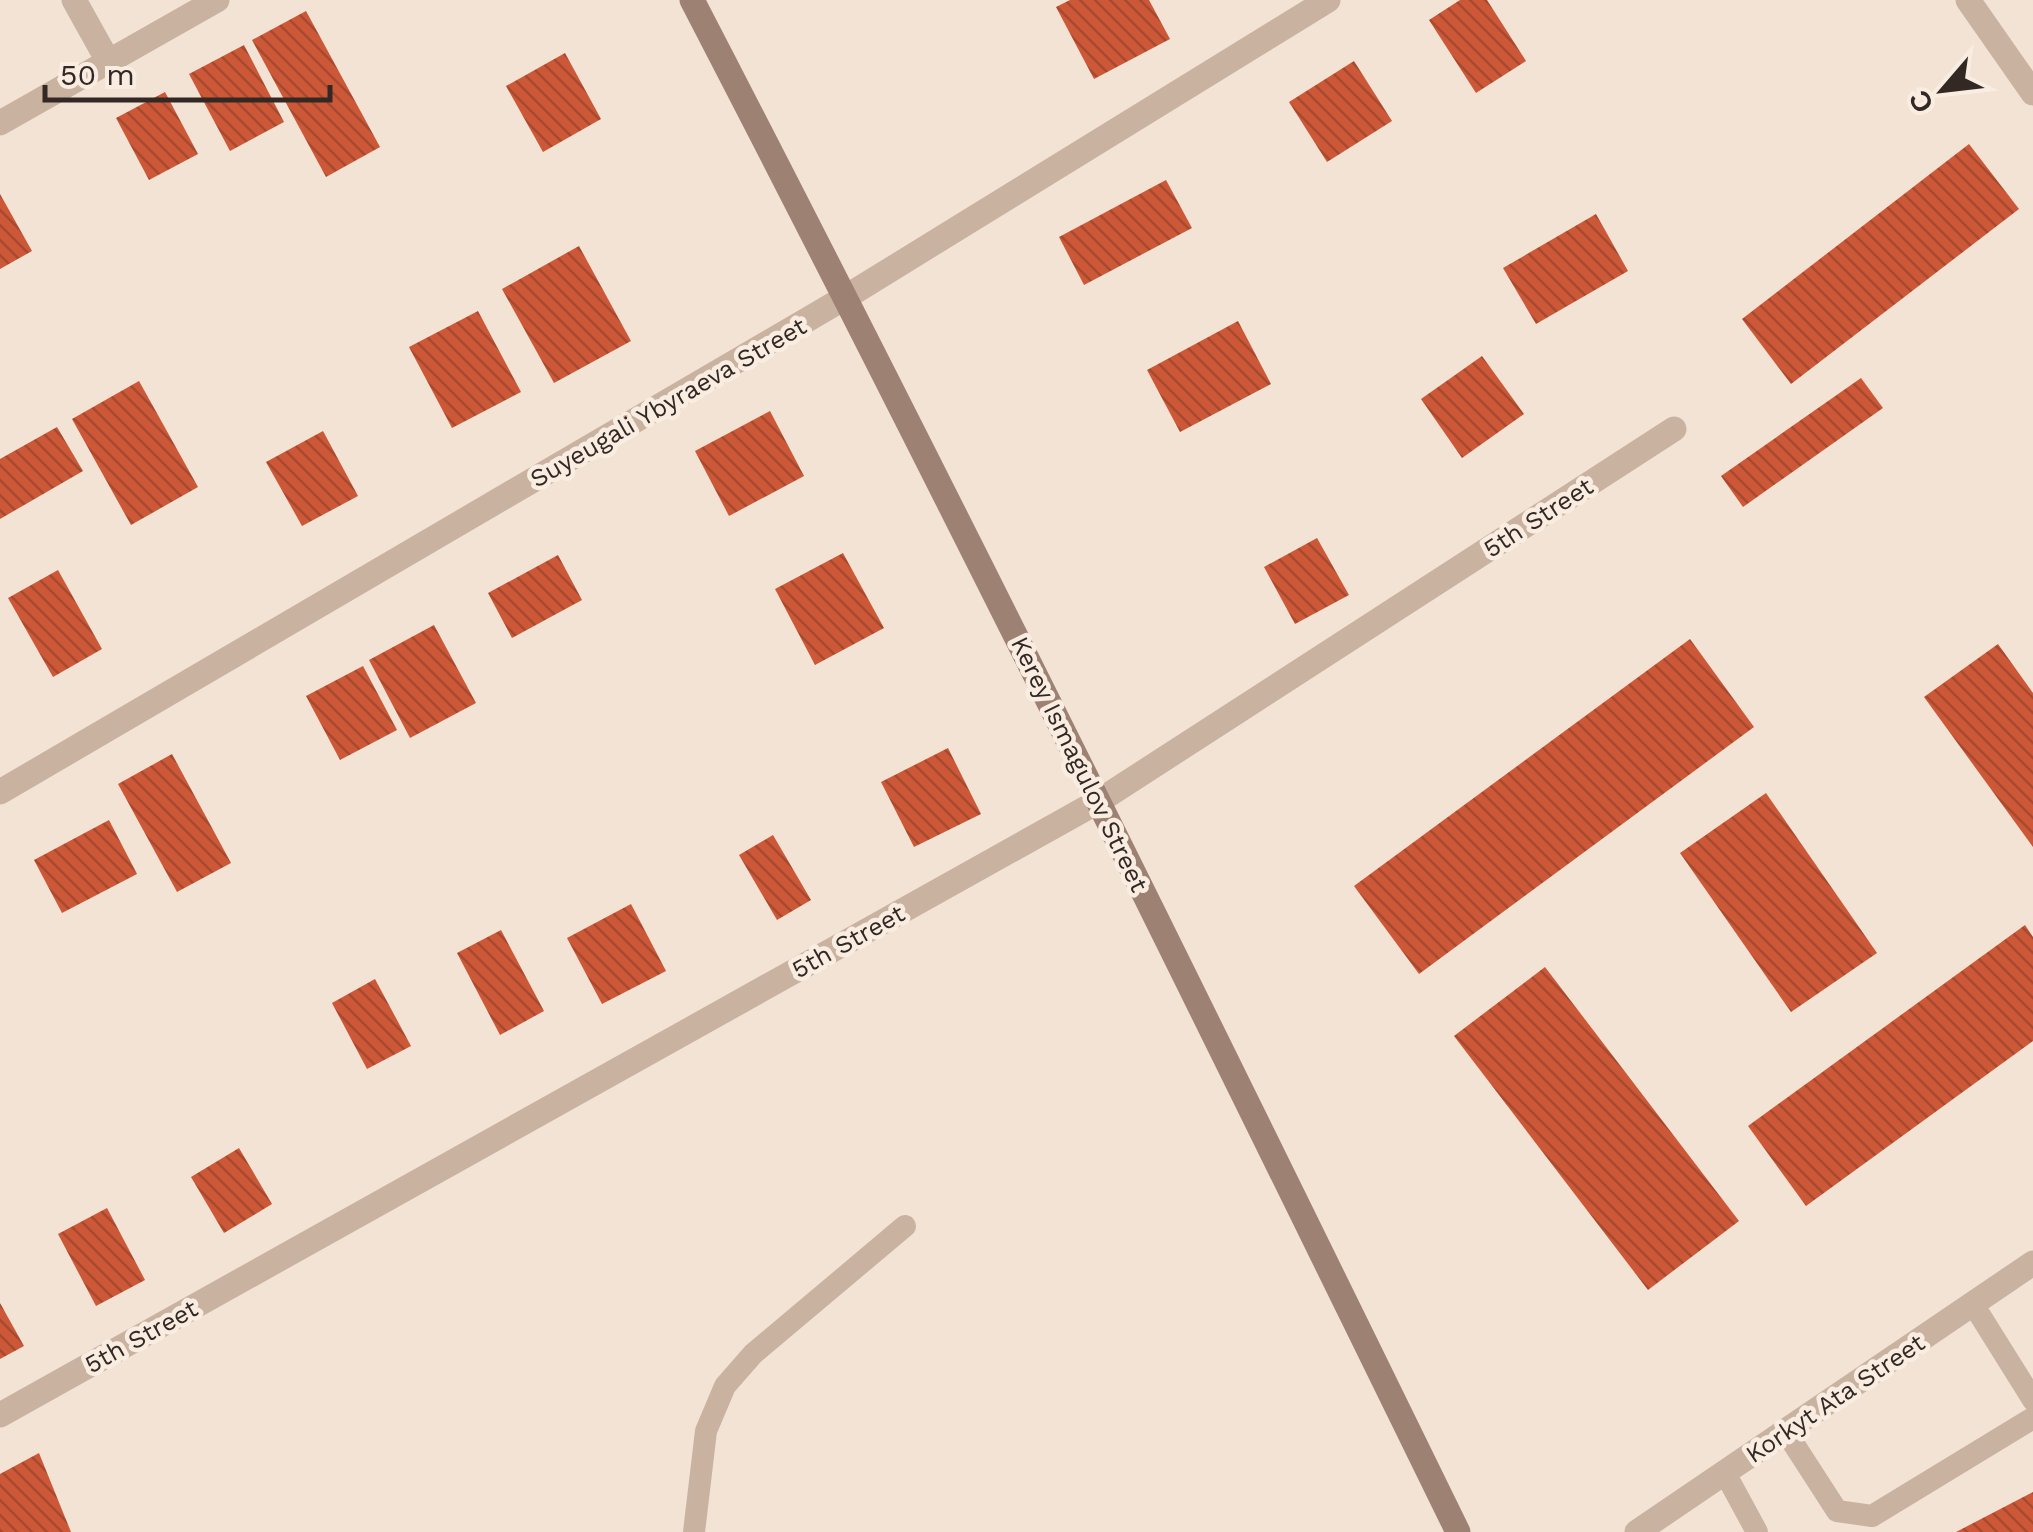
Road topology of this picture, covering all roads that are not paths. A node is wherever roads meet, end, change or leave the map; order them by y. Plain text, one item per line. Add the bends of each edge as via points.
1 (74, 0) edge
2 (217, 0) edge
3 (692, 0) edge
4 (1328, 0) edge
5 (1968, 0) edge
6 (108, 61) junction
7 (2033, 93) edge
8 (0, 123) edge
9 (846, 297) junction
10 (1674, 430) dead end
11 (0, 792) edge
12 (1099, 800) junction
13 (905, 1226) dead end
14 (2033, 1264) edge
15 (1973, 1304) junction
16 (2033, 1400) edge
17 (0, 1415) edge
18 (2033, 1418) edge
19 (1786, 1432) junction
20 (1725, 1474) junction
21 (694, 1532) edge
22 (1458, 1532) edge
23 (1636, 1532) edge
24 (1757, 1532) edge

1 - 6 street
2 - 6 street
3 - 9 street, Kerey Ismagulov Street
4 - 9 street, Suyeugali Ybyraeva Street
5 - 7 street
6 - 8 street
9 - 11 street, Suyeugali Ybyraeva Street
9 - 12 street, Kerey Ismagulov Street
10 - 12 street, 5th Street
12 - 17 street, 5th Street
12 - 22 street, Kerey Ismagulov Street
13 - 21 lane via 753,1354 726,1386 706,1431
14 - 15 street, Korkyt Ata Street
15 - 16 lane
15 - 19 street, Korkyt Ata Street
18 - 19 lane via 1872,1516 1837,1511
19 - 20 street, Korkyt Ata Street
20 - 23 street, Korkyt Ata Street
20 - 24 lane

